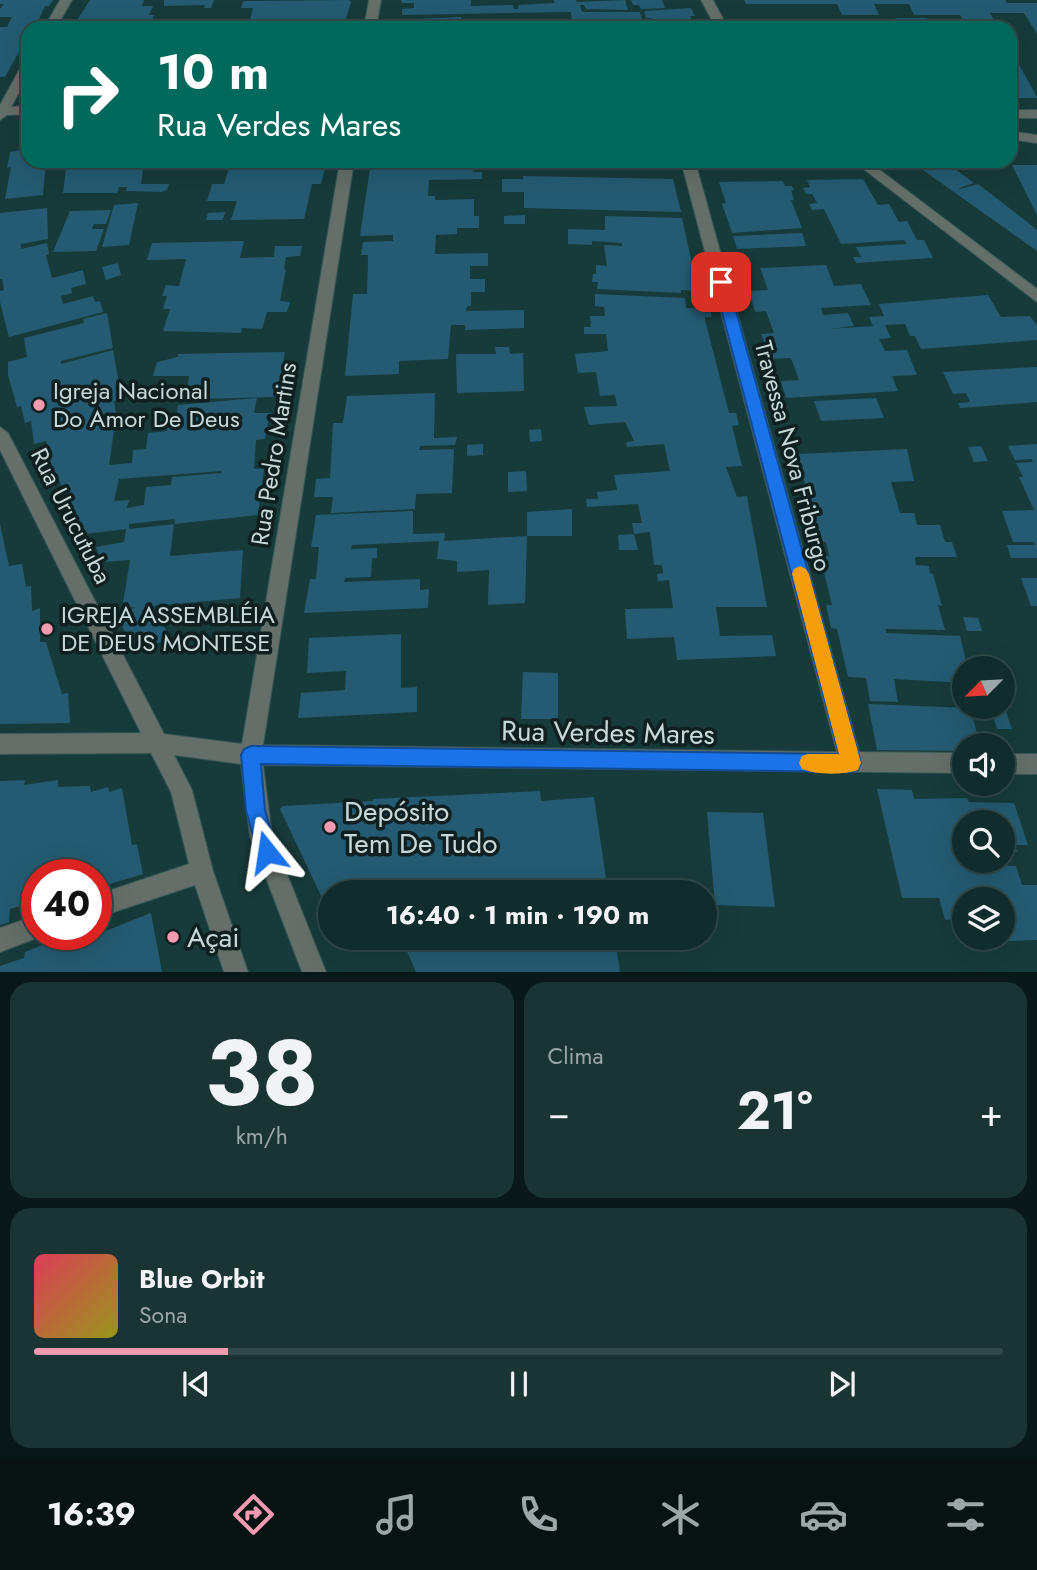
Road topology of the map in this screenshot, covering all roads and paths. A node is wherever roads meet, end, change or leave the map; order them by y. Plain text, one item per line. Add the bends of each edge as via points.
1 (66, 0) edge
2 (375, 0) edge
3 (707, 0) edge
4 (54, 21) edge
5 (371, 21) edge
6 (718, 21) edge
7 (21, 77) edge
8 (21, 111) edge
9 (0, 113) edge
10 (1017, 114) edge
11 (1037, 114) edge
12 (1017, 136) edge
13 (1037, 139) edge
14 (346, 168) edge
15 (690, 168) edge
16 (869, 168) edge
17 (1037, 297) edge
18 (0, 433) edge
19 (158, 743) junction
20 (0, 744) edge
21 (251, 755) junction
22 (851, 763) junction
23 (952, 764) edge
24 (1015, 764) edge
25 (1037, 764) edge
26 (202, 871) junction
27 (112, 902) edge
28 (21, 933) edge
29 (0, 940) edge
30 (236, 971) edge
31 (314, 971) edge

1 - 4 street
2 - 5 street
3 - 6 street
7 - 9 street
8 - 9 street
10 - 11 street
12 - 13 street
14 - 21 street, Rua Pedro Martins
15 - 22 street, Travessa Nova Friburgo
16 - 17 street
18 - 19 street, Rua Urucutuba
19 - 20 street
19 - 21 street, Rua Verdes Mares
19 - 26 street, Rua Urucutuba via 181,789
21 - 22 street, Rua Verdes Mares
21 - 31 street via 261,836
22 - 23 street, Rua Verdes Mares
24 - 25 street
26 - 27 street
26 - 30 street, Rua Urucutuba
28 - 29 street

